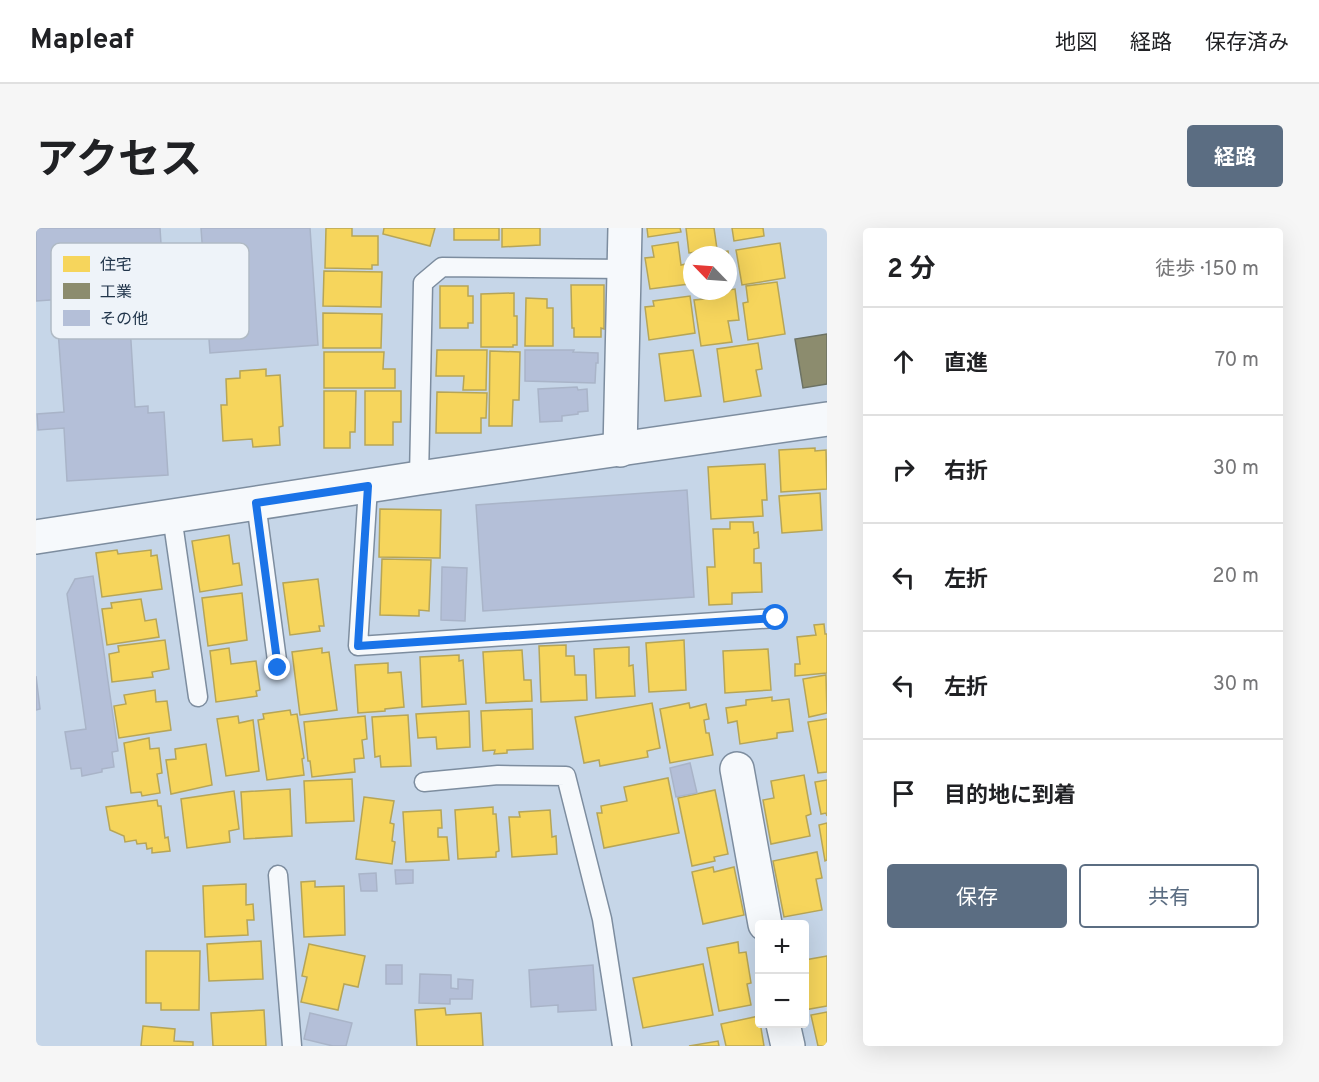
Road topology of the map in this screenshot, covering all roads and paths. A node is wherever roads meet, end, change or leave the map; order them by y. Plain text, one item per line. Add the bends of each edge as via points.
1 (625, 228) edge
2 (624, 269) junction
3 (827, 419) edge
4 (620, 450) junction
5 (419, 478) junction
6 (368, 486) junction
7 (256, 503) junction
8 (172, 516) junction
9 (36, 537) edge
10 (776, 618) dead end
11 (278, 668) dead end
12 (198, 697) dead end
13 (736, 769) dead end
14 (424, 782) dead end
15 (278, 874) dead end
16 (764, 920) edge
17 (784, 1028) edge
18 (292, 1046) edge
19 (622, 1046) edge
20 (788, 1046) edge

1 - 2 street
2 - 4 street
2 - 5 lane via 442,267 423,284
3 - 4 street
4 - 5 street
5 - 6 street
6 - 7 street
6 - 10 lane via 358,646
7 - 8 street
7 - 11 lane
8 - 9 street
8 - 12 lane
13 - 16 street
14 - 19 lane via 498,775 567,776 602,919
15 - 18 lane
17 - 20 street

